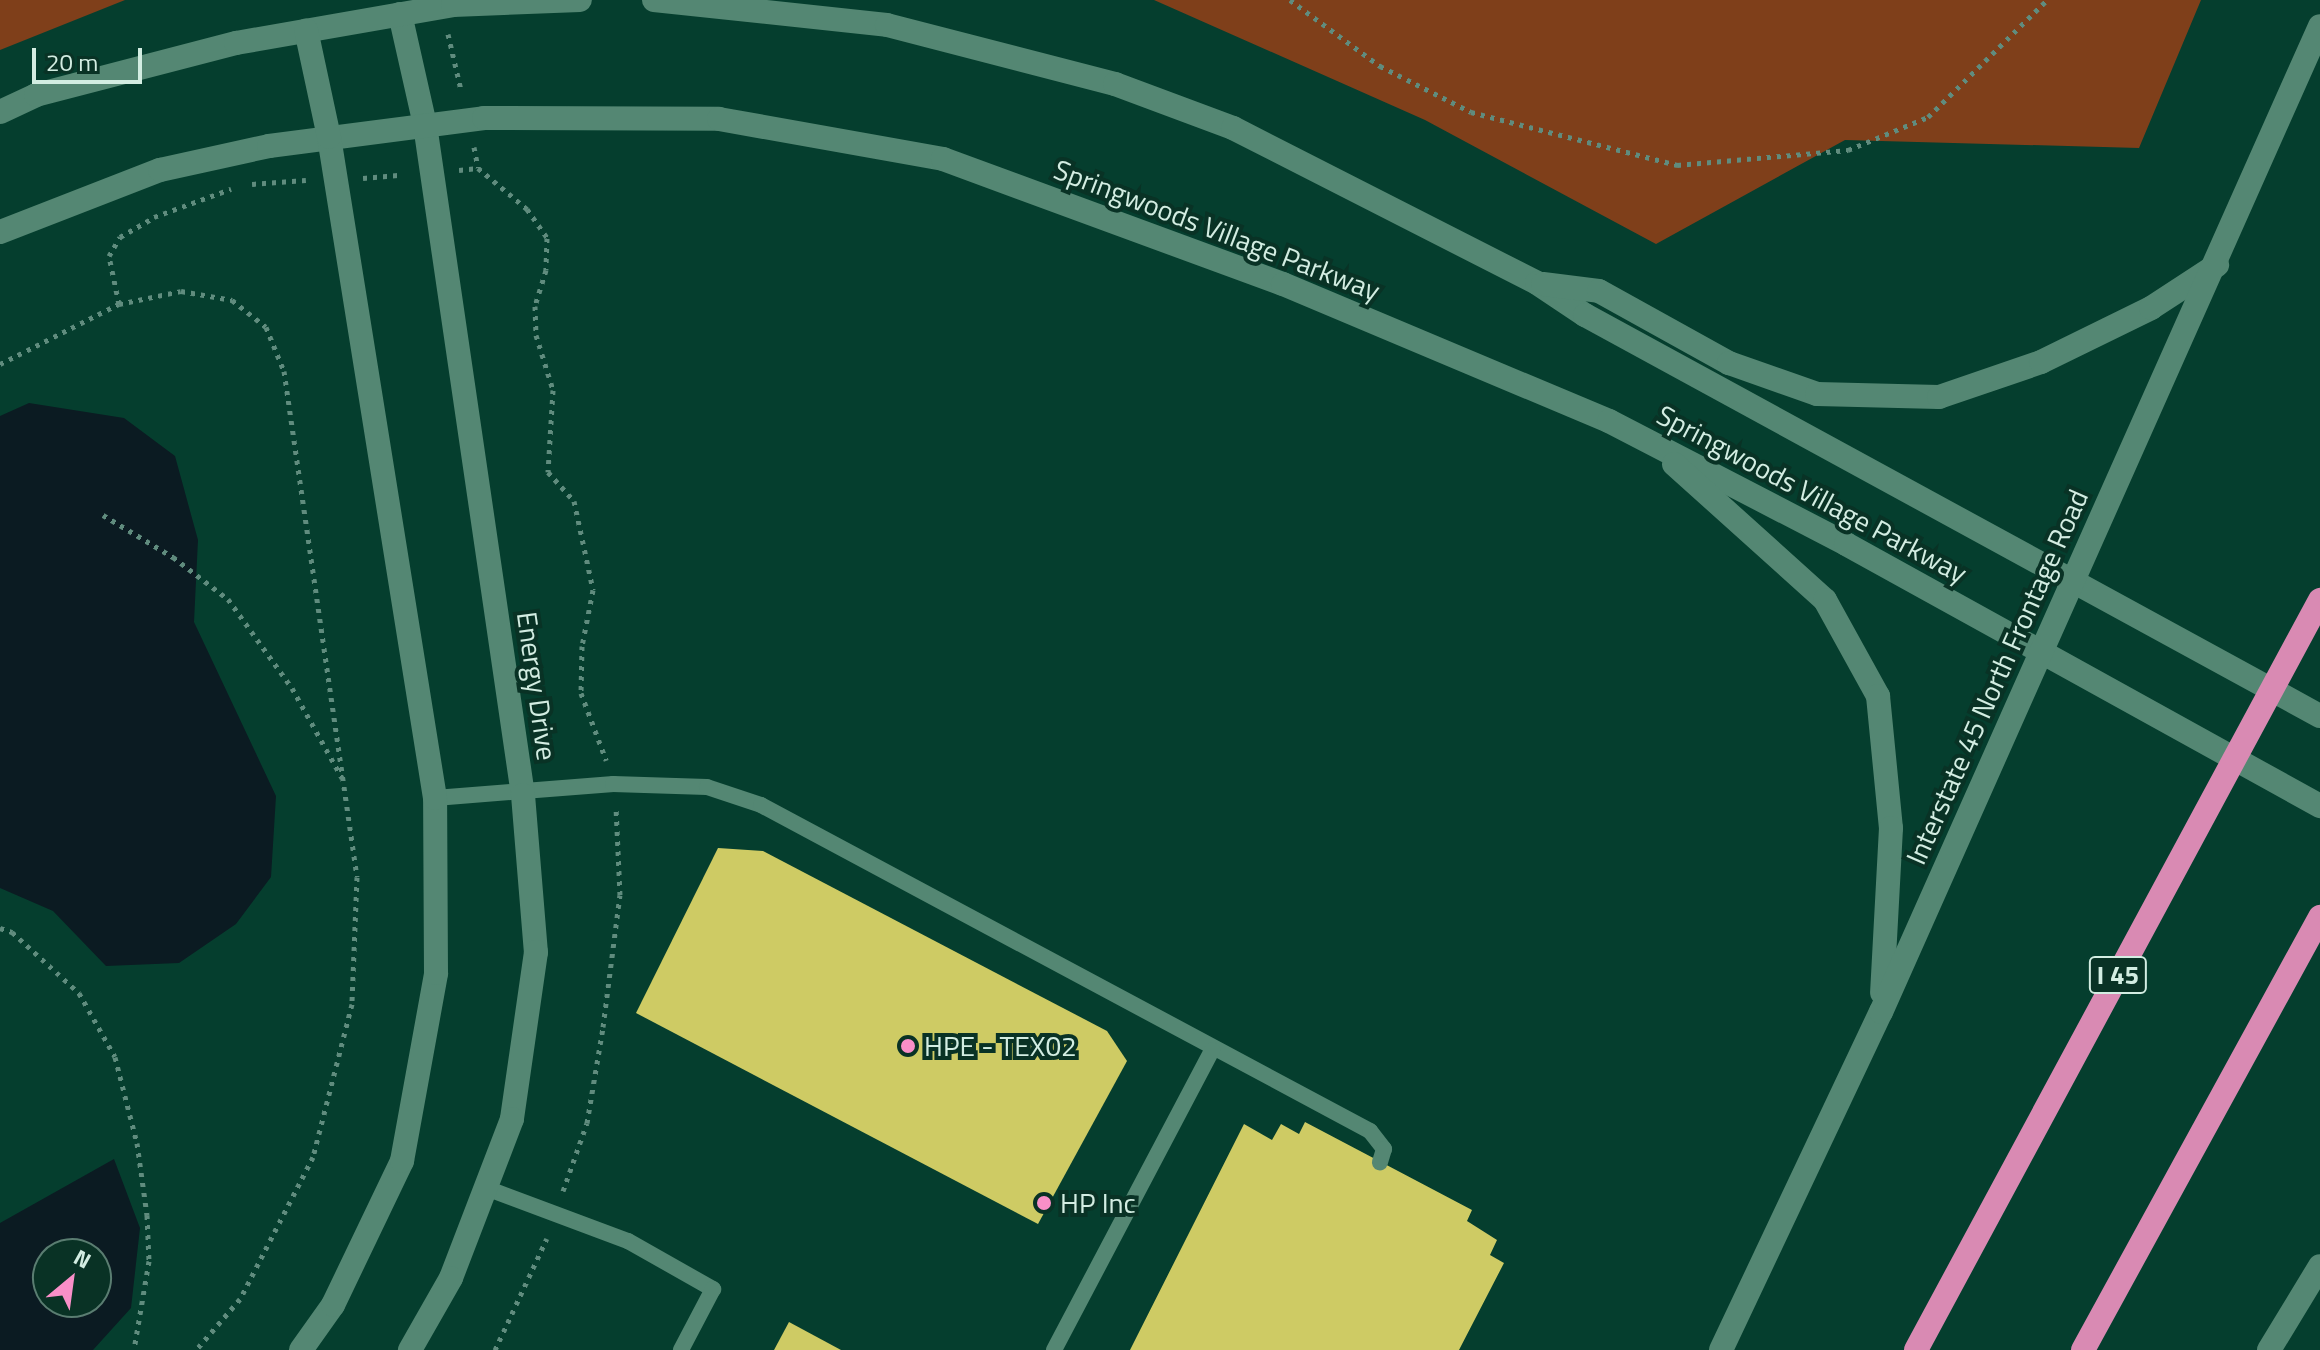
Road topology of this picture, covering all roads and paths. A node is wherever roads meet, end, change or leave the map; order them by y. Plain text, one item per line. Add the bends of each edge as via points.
1 (580, 0) edge
2 (654, 0) edge
3 (1290, 0) edge
4 (2047, 0) edge
5 (442, 6) junction
6 (400, 14) junction
7 (2320, 26) edge
8 (306, 30) junction
9 (0, 112) edge
10 (468, 120) junction
11 (425, 125) junction
12 (329, 137) junction
13 (478, 168) junction
14 (432, 172) junction
15 (336, 181) junction
16 (0, 232) edge
17 (2217, 265) junction
18 (1537, 283) junction
19 (119, 304) junction
20 (0, 364) edge
21 (1649, 441) junction
22 (103, 515) dead end
23 (2071, 579) junction
24 (2320, 600) edge
25 (2039, 650) junction
26 (2320, 716) edge
27 (343, 781) junction
28 (613, 784) junction
29 (523, 795) junction
30 (435, 798) junction
31 (2320, 806) edge
32 (2320, 917) edge
33 (0, 928) edge
34 (1881, 1012) junction
35 (1212, 1050) junction
36 (1380, 1162) dead end
37 (486, 1188) junction
38 (557, 1213) junction
39 (2320, 1266) edge
40 (2320, 1293) edge
41 (2292, 1309) junction
42 (309, 1347) edge
43 (134, 1350) edge
44 (196, 1350) edge
45 (410, 1350) edge
46 (495, 1350) edge
47 (681, 1350) edge
48 (1054, 1350) edge
49 (1721, 1350) edge
50 (1916, 1350) edge
51 (2083, 1350) edge
52 (2269, 1350) edge

1 - 5 main road
2 - 18 main road, Springwoods Village Parkway via 887,25 1115,84 1233,128
3 - 4 path via 1380,66 1471,112 1677,165 1848,150 1928,117
5 - 6 main road
5 - 10 path
6 - 8 main road
6 - 11 main road, Energy Drive
7 - 17 main road, Interstate 45 North Frontage Road
8 - 9 main road via 36,95
8 - 12 main road
10 - 11 main road, Springwoods Village Parkway
10 - 13 path
10 - 21 main road, Springwoods Village Parkway via 719,119 943,159 1283,284
11 - 12 main road, Springwoods Village Parkway
11 - 14 main road, Energy Drive
12 - 15 main road
12 - 16 main road, Springwoods Village Parkway via 160,170
13 - 14 path
13 - 28 path via 527,209 547,238 546,270 535,306 536,335 553,390 548,472 574,501 593,590 582,646 581,693
14 - 15 path
14 - 29 main road, Energy Drive
15 - 19 path via 241,186 154,217 120,237 109,256
15 - 30 main road
17 - 18 main road via 2151,308 2041,362 1939,397 1817,394 1729,363 1599,291
17 - 23 main road, Interstate 45 North Frontage Road
18 - 23 main road, Springwoods Village Parkway via 1585,315
19 - 20 path
19 - 27 path via 181,291 232,300 266,327 284,371
21 - 25 main road, Springwoods Village Parkway
21 - 34 main road via 1825,600 1878,696 1891,828
22 - 27 path via 173,557 228,599 292,688
23 - 25 main road, Interstate 45 North Frontage Road
23 - 26 main road, Springwoods Village Parkway
24 - 50 highway, I 45
25 - 31 main road, Springwoods Village Parkway
25 - 34 main road, Interstate 45 North Frontage Road
27 - 44 path via 357,877 352,1004 339,1069 313,1157 276,1235 240,1299
28 - 29 lane
28 - 35 lane via 707,787 761,805
28 - 38 path via 621,837 620,895 603,1027 587,1123
29 - 30 lane
29 - 37 main road, Energy Drive via 536,952 512,1119
30 - 42 main road via 436,973 402,1161
32 - 51 highway
33 - 43 path via 12,932 79,993 115,1057 137,1143 147,1215 149,1261
34 - 49 main road, Interstate 45 North Frontage Road
35 - 36 lane via 1370,1131 1384,1149
35 - 48 lane
37 - 38 lane
37 - 45 main road, Energy Drive via 451,1278
38 - 46 path
38 - 47 lane via 628,1241 713,1289
39 - 41 main road
40 - 41 main road
41 - 52 main road

